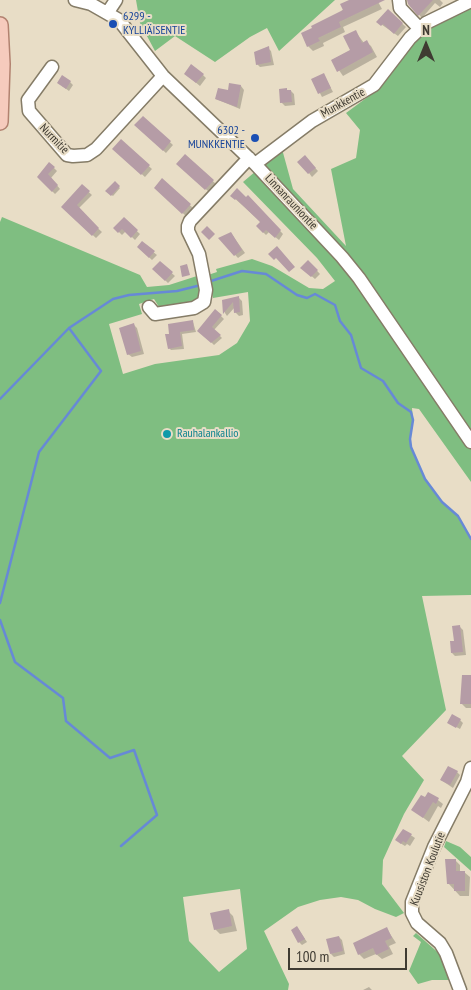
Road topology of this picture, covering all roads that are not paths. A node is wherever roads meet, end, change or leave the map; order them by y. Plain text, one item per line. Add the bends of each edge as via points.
1 (75, 0) edge
2 (116, 0) edge
3 (398, 0) edge
4 (471, 1) edge
5 (108, 12) junction
6 (0, 25) edge
7 (419, 28) junction
8 (52, 67) dead end
9 (163, 76) junction
10 (0, 122) edge
11 (252, 161) junction
12 (149, 307) dead end
13 (471, 442) edge
14 (471, 768) edge
15 (460, 990) edge

1 - 5 street, Linnanrauniontie
2 - 5 street
3 - 7 street via 400,8
4 - 7 street, Munkkentie
5 - 9 street, Linnanrauniontie via 128,29
6 - 10 main road
7 - 11 street, Munkkentie via 364,93 312,120
8 - 9 street, Nurmitie via 28,100 29,111 67,155 74,156 87,155 96,149
9 - 11 street, Linnanrauniontie
11 - 12 street, Munkkentie via 188,226 199,254 206,290 204,302 194,308 156,314
11 - 13 street, Linnanrauniontie via 359,278
14 - 15 street, Kuusiston Koulutie via 434,847 412,908 417,923 440,943 446,953

